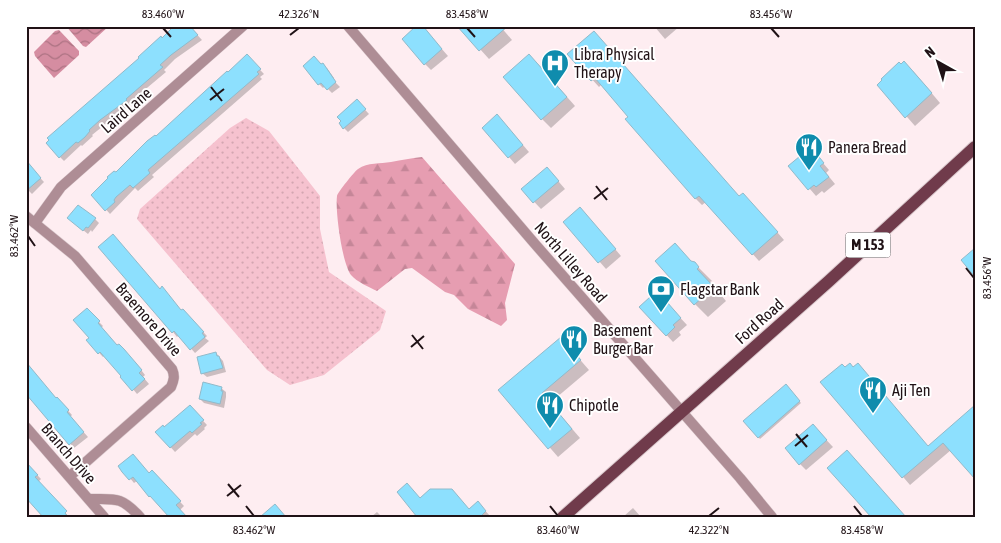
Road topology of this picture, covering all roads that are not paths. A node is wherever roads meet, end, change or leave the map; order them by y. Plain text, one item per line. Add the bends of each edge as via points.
1 (243, 26) edge
2 (348, 26) edge
3 (975, 147) edge
4 (26, 216) edge
5 (35, 223) junction
6 (681, 412) junction
7 (26, 427) edge
8 (70, 476) junction
9 (89, 499) junction
10 (104, 517) edge
11 (140, 517) edge
12 (563, 517) edge
13 (772, 517) edge

1 - 5 street, Laird Lane via 61,187
2 - 6 street, North Lilley Road
3 - 6 main road, Ford Road / M 153
4 - 5 street
5 - 8 street, Braemore Drive via 75,256 174,374 171,387
6 - 12 main road, Ford Road / M 153
6 - 13 street, North Lilley Road
7 - 8 street, Branch Drive
8 - 9 street, Branch Drive
9 - 10 street, Branch Drive
9 - 11 street, Branch Drive via 118,500 129,505

